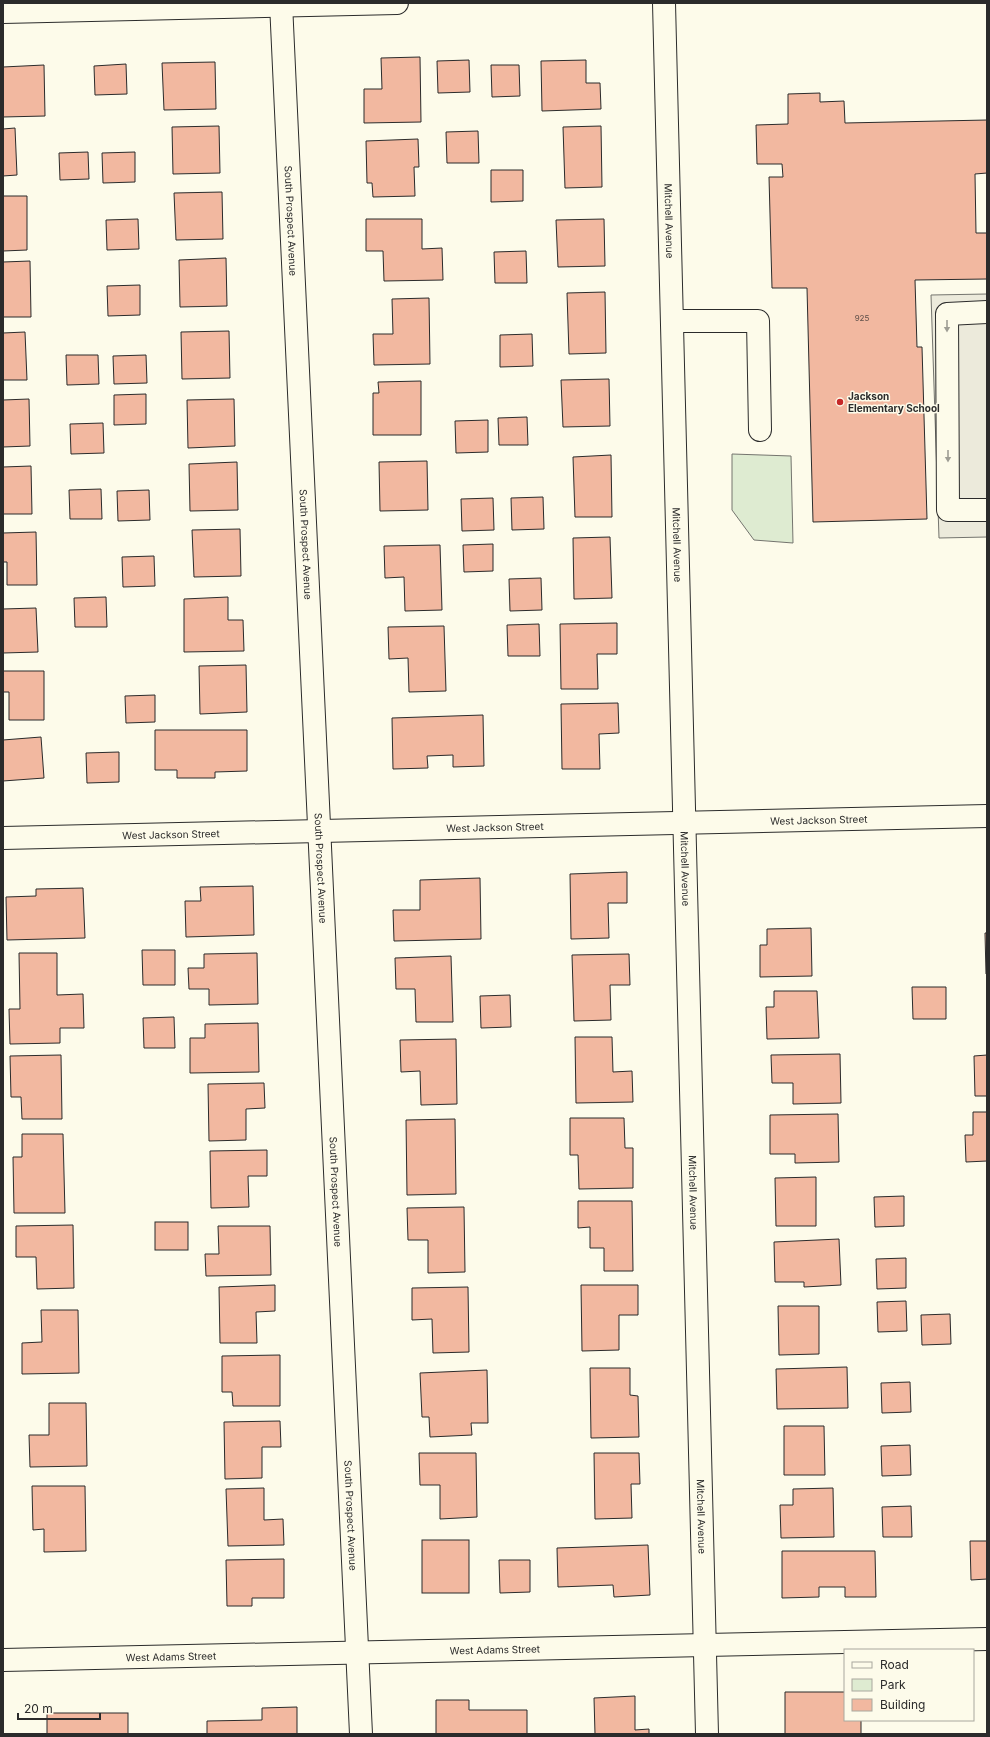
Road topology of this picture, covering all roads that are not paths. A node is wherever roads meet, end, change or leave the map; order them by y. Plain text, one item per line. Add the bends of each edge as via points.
1 (398, 3) edge
2 (664, 3) edge
3 (281, 4) edge
4 (3, 12) edge
5 (987, 312) edge
6 (672, 322) junction
7 (760, 430) dead end
8 (987, 510) edge
9 (987, 816) edge
10 (684, 823) junction
11 (319, 831) junction
12 (3, 838) edge
13 (987, 1639) edge
14 (705, 1645) junction
15 (357, 1653) junction
16 (3, 1660) edge
17 (361, 1734) edge
18 (707, 1734) edge

1 - 3 street
2 - 6 street, Mitchell Avenue
3 - 4 street
3 - 11 street, South Prospect Avenue
5 -> 8 street via 947,314 948,510
6 - 7 street via 758,321
6 - 10 street, Mitchell Avenue
9 - 10 street, West Jackson Street
10 - 11 street, West Jackson Street
10 - 14 street, Mitchell Avenue
11 - 12 street, West Jackson Street
11 - 15 street, South Prospect Avenue
13 - 14 street, West Adams Street
14 - 15 street, West Adams Street
14 - 18 street, Mitchell Avenue
15 - 16 street, West Adams Street
15 - 17 street, South Prospect Avenue

